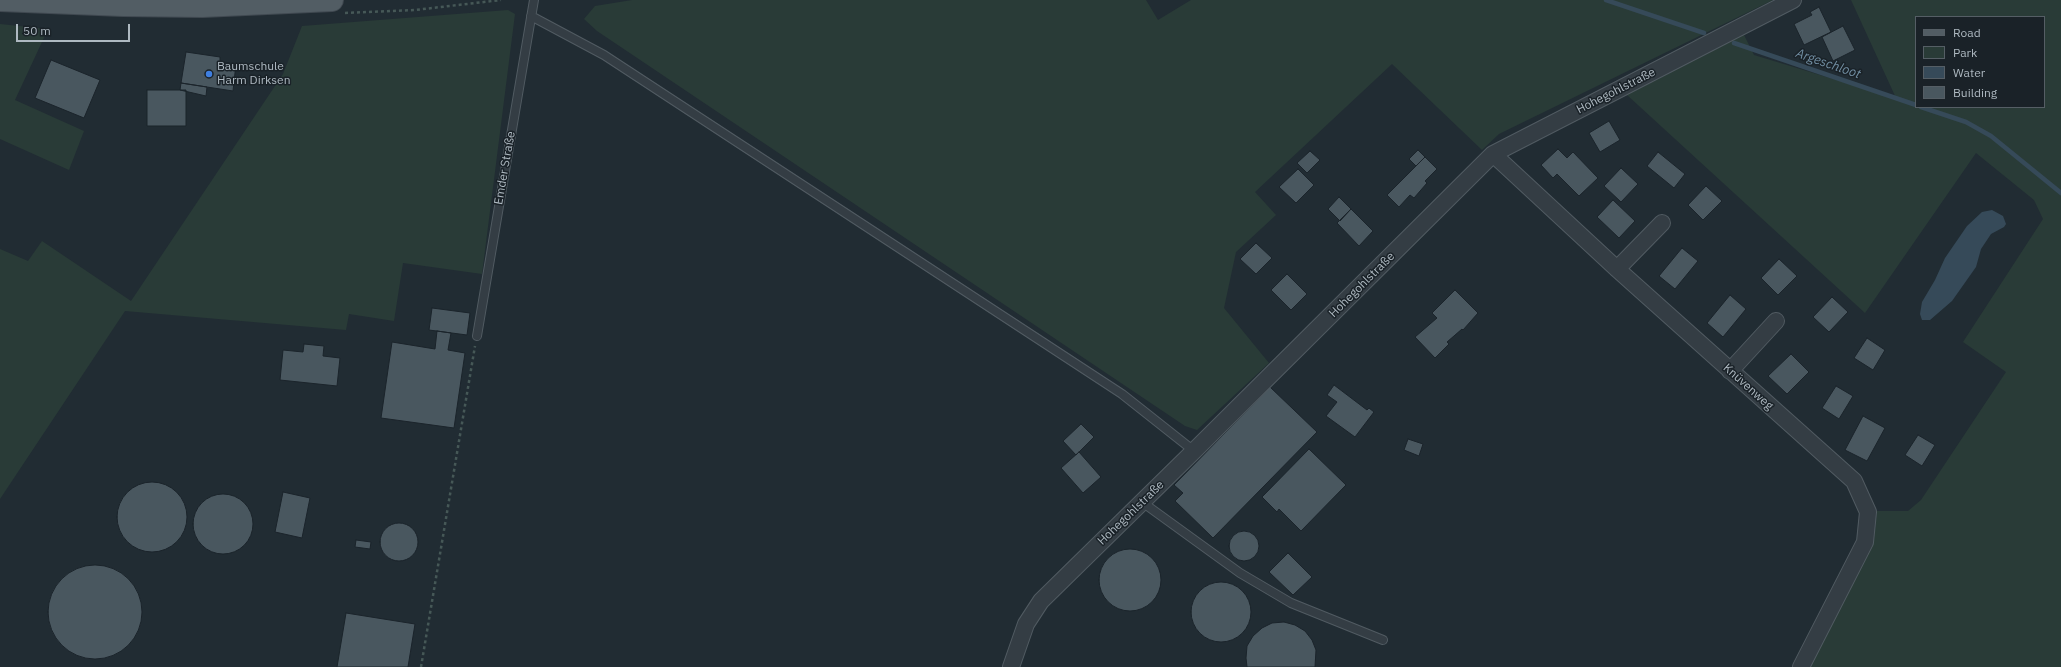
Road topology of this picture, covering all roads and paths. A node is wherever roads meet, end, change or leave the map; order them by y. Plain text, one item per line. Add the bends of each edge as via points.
1 (0, 0) edge
2 (332, 0) edge
3 (534, 0) edge
4 (1794, 0) edge
5 (531, 16) junction
6 (1493, 154) junction
7 (1662, 223) dead end
8 (1617, 269) junction
9 (1776, 321) dead end
10 (477, 336) joint
11 (1730, 371) junction
12 (1194, 451) junction
13 (1142, 502) junction
14 (1383, 640) dead end
15 (421, 667) edge
16 (1011, 667) edge
17 (1801, 667) edge

1 - 2 main road via 202,6
3 - 5 lane, Emder Straße
4 - 6 street, Hohegohlstraße
5 - 10 lane, Emder Straße
5 - 12 lane via 604,55 1122,394
6 - 8 street, Knüvenweg
6 - 12 street, Hohegohlstraße
7 - 8 street
8 - 11 street, Knüvenweg
9 - 11 street
10 - 15 path
11 - 17 street, Knüvenweg via 1854,481 1868,512 1865,542
12 - 13 street, Hohegohlstraße
13 - 14 lane via 1240,573 1291,603
13 - 16 street, Hohegohlstraße via 1041,601 1026,624

